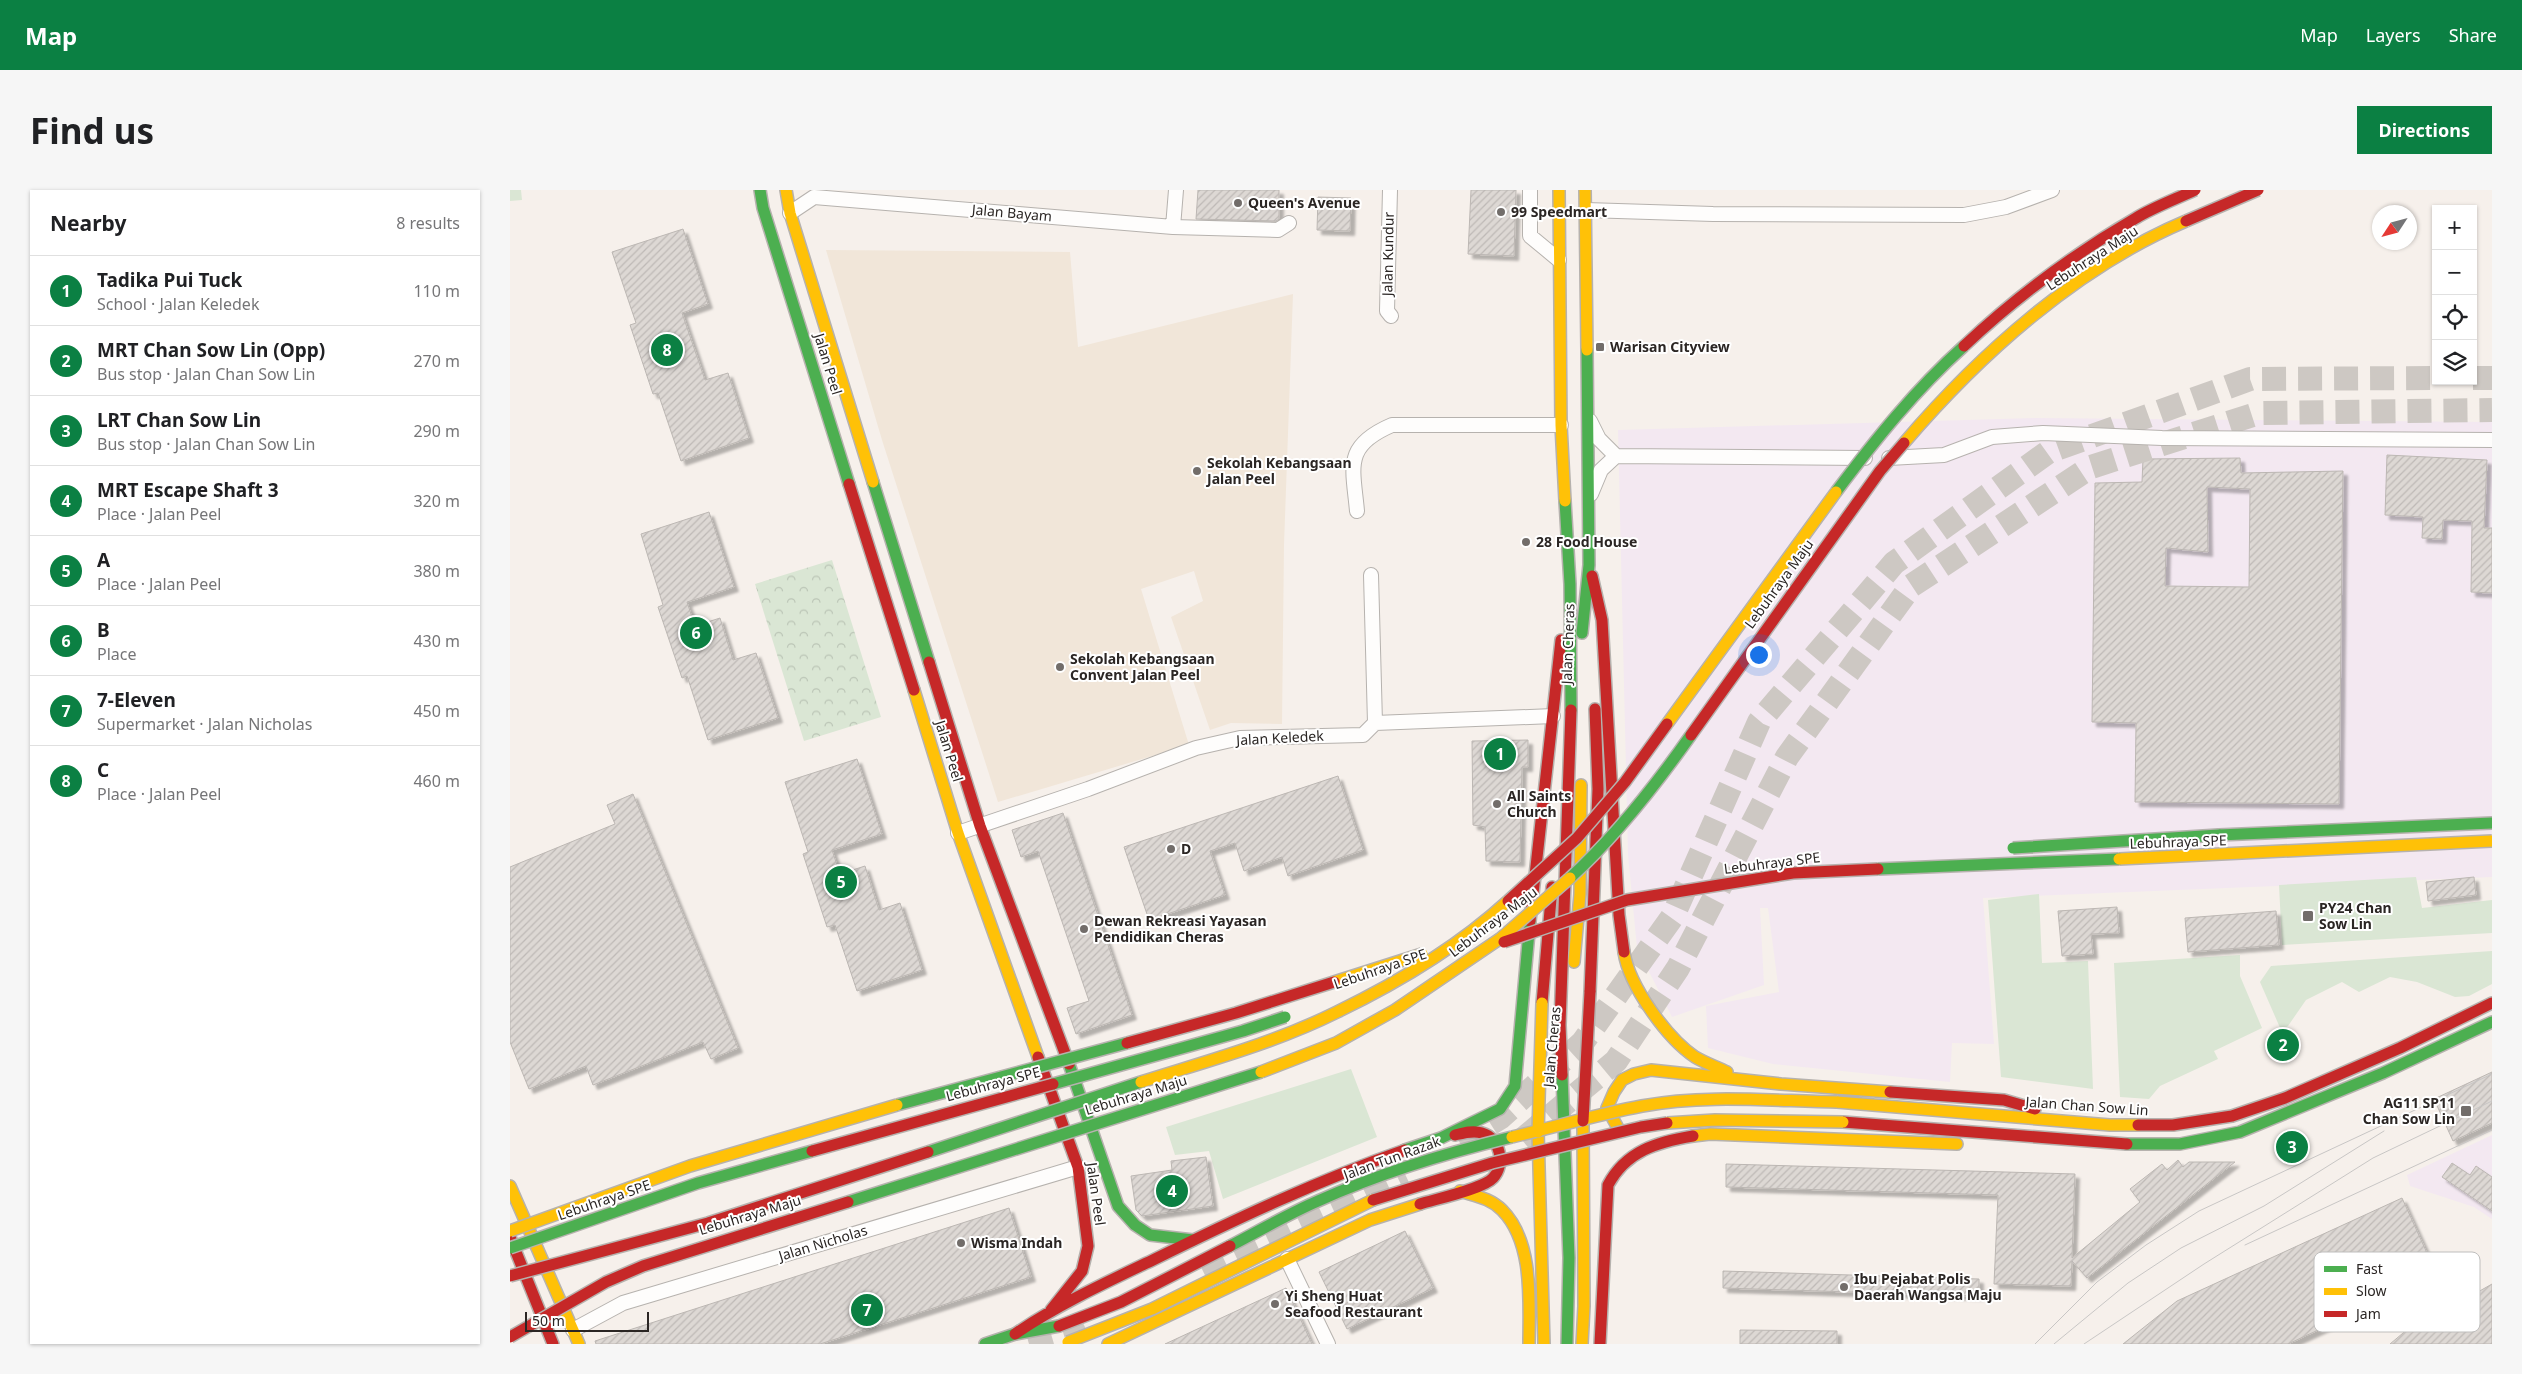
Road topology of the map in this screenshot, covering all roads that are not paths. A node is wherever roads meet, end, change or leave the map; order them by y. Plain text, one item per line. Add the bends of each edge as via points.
1 (760, 190) edge
2 (786, 190) edge
3 (1176, 190) edge
4 (1390, 190) edge
5 (1530, 190) edge
6 (1559, 190) edge
7 (1585, 190) edge
8 (2052, 190) edge
9 (2195, 190) edge
10 (2258, 190) edge
11 (815, 194) edge
12 (1586, 210) junction
13 (790, 213) junction
14 (1289, 223) dead end
15 (1173, 227) junction
16 (1559, 260) junction
17 (1391, 316) dead end
18 (1588, 415) junction
19 (1562, 425) junction
20 (2492, 440) edge
21 (1616, 456) junction
22 (1589, 503) junction
23 (1357, 511) dead end
24 (1589, 565) junction
25 (1371, 575) dead end
26 (1570, 584) junction
27 (1553, 716) junction
28 (1375, 723) junction
29 (2492, 823) edge
30 (980, 826) junction
31 (958, 833) junction
32 (2492, 841) edge
33 (2003, 849) dead end
34 (1855, 858) dead end
35 (1336, 999) dead end
36 (2492, 1003) edge
37 (1299, 1012) dead end
38 (2492, 1022) edge
39 (1041, 1024) junction
40 (1740, 1078) junction
41 (1562, 1098) junction
42 (1837, 1102) joint
43 (1583, 1121) junction
44 (2082, 1121) junction
45 (1538, 1132) junction
46 (1441, 1138) junction
47 (1677, 1138) junction
48 (2043, 1139) junction
49 (1583, 1142) junction
50 (1985, 1144) dead end
51 (1965, 1145) dead end
52 (1538, 1152) junction
53 (1078, 1167) junction
54 (510, 1186) edge
55 (1460, 1192) junction
56 (510, 1231) edge
57 (510, 1237) edge
58 (1193, 1240) junction
59 (510, 1248) edge
60 (1287, 1258) junction
61 (530, 1269) junction
62 (510, 1271) edge
63 (510, 1276) edge
64 (1051, 1310) junction
65 (573, 1330) junction
66 (1016, 1334) junction
67 (510, 1338) edge
68 (1066, 1343) edge
69 (553, 1344) edge
70 (579, 1344) edge
71 (985, 1344) edge
72 (1108, 1344) edge
73 (1328, 1344) edge
74 (1529, 1344) edge
75 (1544, 1344) edge
76 (1567, 1344) edge
77 (1582, 1344) edge
78 (1600, 1344) edge

1 - 31 main road, Jalan Peel
2 - 13 main road, Jalan Peel
3 - 15 street
4 - 17 street, Jalan Kundur via 1387,311
5 - 16 street via 1530,236
6 - 16 main road, Jalan Cheras
7 - 12 main road, Jalan Cheras
8 - 12 street via 2006,207 1964,215
9 - 61 main road, Lebuhraya Maju, bridge via 2137,217 2061,266 1998,315 1935,372 1876,438 1625,782 1577,838 1500,908 1458,940 1388,985 1336,1013 1253,1046 708,1223
10 - 67 main road, Lebuhraya Maju, bridge via 2160,232 2111,261 2066,290 1967,374 1880,471 1659,780 1590,860 1501,938 1395,1010 1336,1043 1258,1073 643,1266 606,1282
11 - 13 street, Jalan Bayam
11 - 15 street, Jalan Bayam
12 - 18 main road, Jalan Cheras
13 - 30 main road, Jalan Peel
14 - 15 street, Jalan Bayam via 1278,230
16 - 19 main road, Jalan Cheras
18 - 21 street via 1599,439
18 - 22 main road, Jalan Cheras
19 - 23 street via 1392,425 1380,430 1357,448 1353,466
19 - 26 main road, Jalan Cheras
20 - 21 street via 2162,438 2043,433 1992,438 1944,455 1924,457
21 - 22 street via 1600,470
22 - 24 main road, Jalan Cheras
24 - 40 main road via 1602,620 1619,915 1625,957 1640,994 1666,1028 1695,1057
24 - 41 main road, Jalan Cheras via 1582,615 1580,894
24 - 43 main road, bridge via 1598,789
25 - 28 street
26 - 27 main road via 1554,688
26 - 41 main road, Jalan Cheras via 1571,697 1560,1025
26 - 45 main road, bridge via 1561,697 1556,838 1542,1003
27 - 28 street
27 - 46 main road via 1515,1086 1500,1109
28 - 30 street, Jalan Keledek via 1362,735 1240,738 1196,748
29 - 33 main road, Lebuhraya SPE, bridge via 2219,835
30 - 31 street, Jalan Keledek
30 - 39 main road, Jalan Peel via 1036,979
31 - 39 main road, Jalan Peel
32 - 35 main road, Lebuhraya SPE, bridge via 1793,873 1627,900
34 - 56 main road, Lebuhraya SPE, bridge via 1786,862 1626,890 1236,1013 848,1118 690,1166
36 - 44 main road, Jalan Chan Sow Lin via 2400,1048 2303,1090 2232,1116 2173,1125 2110,1125
37 - 59 main road, Lebuhraya SPE, bridge via 1243,1031 698,1183
38 - 48 main road via 2384,1073 2240,1132 2180,1144
39 - 53 main road, Jalan Peel
39 - 58 main road, Jalan Peel via 1118,1206 1133,1224 1156,1238
40 - 44 main road via 1781,1084 2004,1100
40 - 47 main road via 1651,1070 1635,1072 1623,1079 1612,1092 1608,1108 1618,1128 1630,1134
41 - 76 main road, Jalan Cheras via 1569,1258
42 - 43 main road, Jalan Tun Razak, bridge via 1701,1099 1642,1106
42 - 44 main road, Jalan Chan Sow Lin
43 - 45 main road, Jalan Tun Razak, bridge
43 - 49 main road
45 - 52 main road
45 - 66 main road, Jalan Tun Razak, bridge via 1462,1149 1399,1169 1318,1201 1121,1302 1059,1326
46 - 55 main road via 1468,1132 1484,1134 1500,1150 1501,1165 1495,1178
46 - 58 main road via 1343,1172
47 - 51 main road via 1760,1134
47 - 78 main road via 1627,1159 1617,1167 1608,1184
48 - 49 main road, bridge via 1843,1122 1715,1120 1641,1127
48 - 50 main road
49 - 52 main road, bridge
49 - 77 main road
52 - 68 main road, bridge via 1419,1184 1359,1205 1152,1309
52 - 75 main road
53 - 64 main road, Jalan Peel via 1088,1246 1082,1271
53 - 65 street, Jalan Nicholas via 623,1303
54 - 65 main road
55 - 60 main road via 1370,1220
55 - 74 main road via 1487,1199 1514,1224 1522,1250
57 - 69 main road
58 - 64 main road
60 - 72 main road
60 - 73 street
61 - 62 main road, bridge
61 - 63 main road, bridge
64 - 66 main road
65 - 70 main road
66 - 71 main road, Jalan Tun Razak

